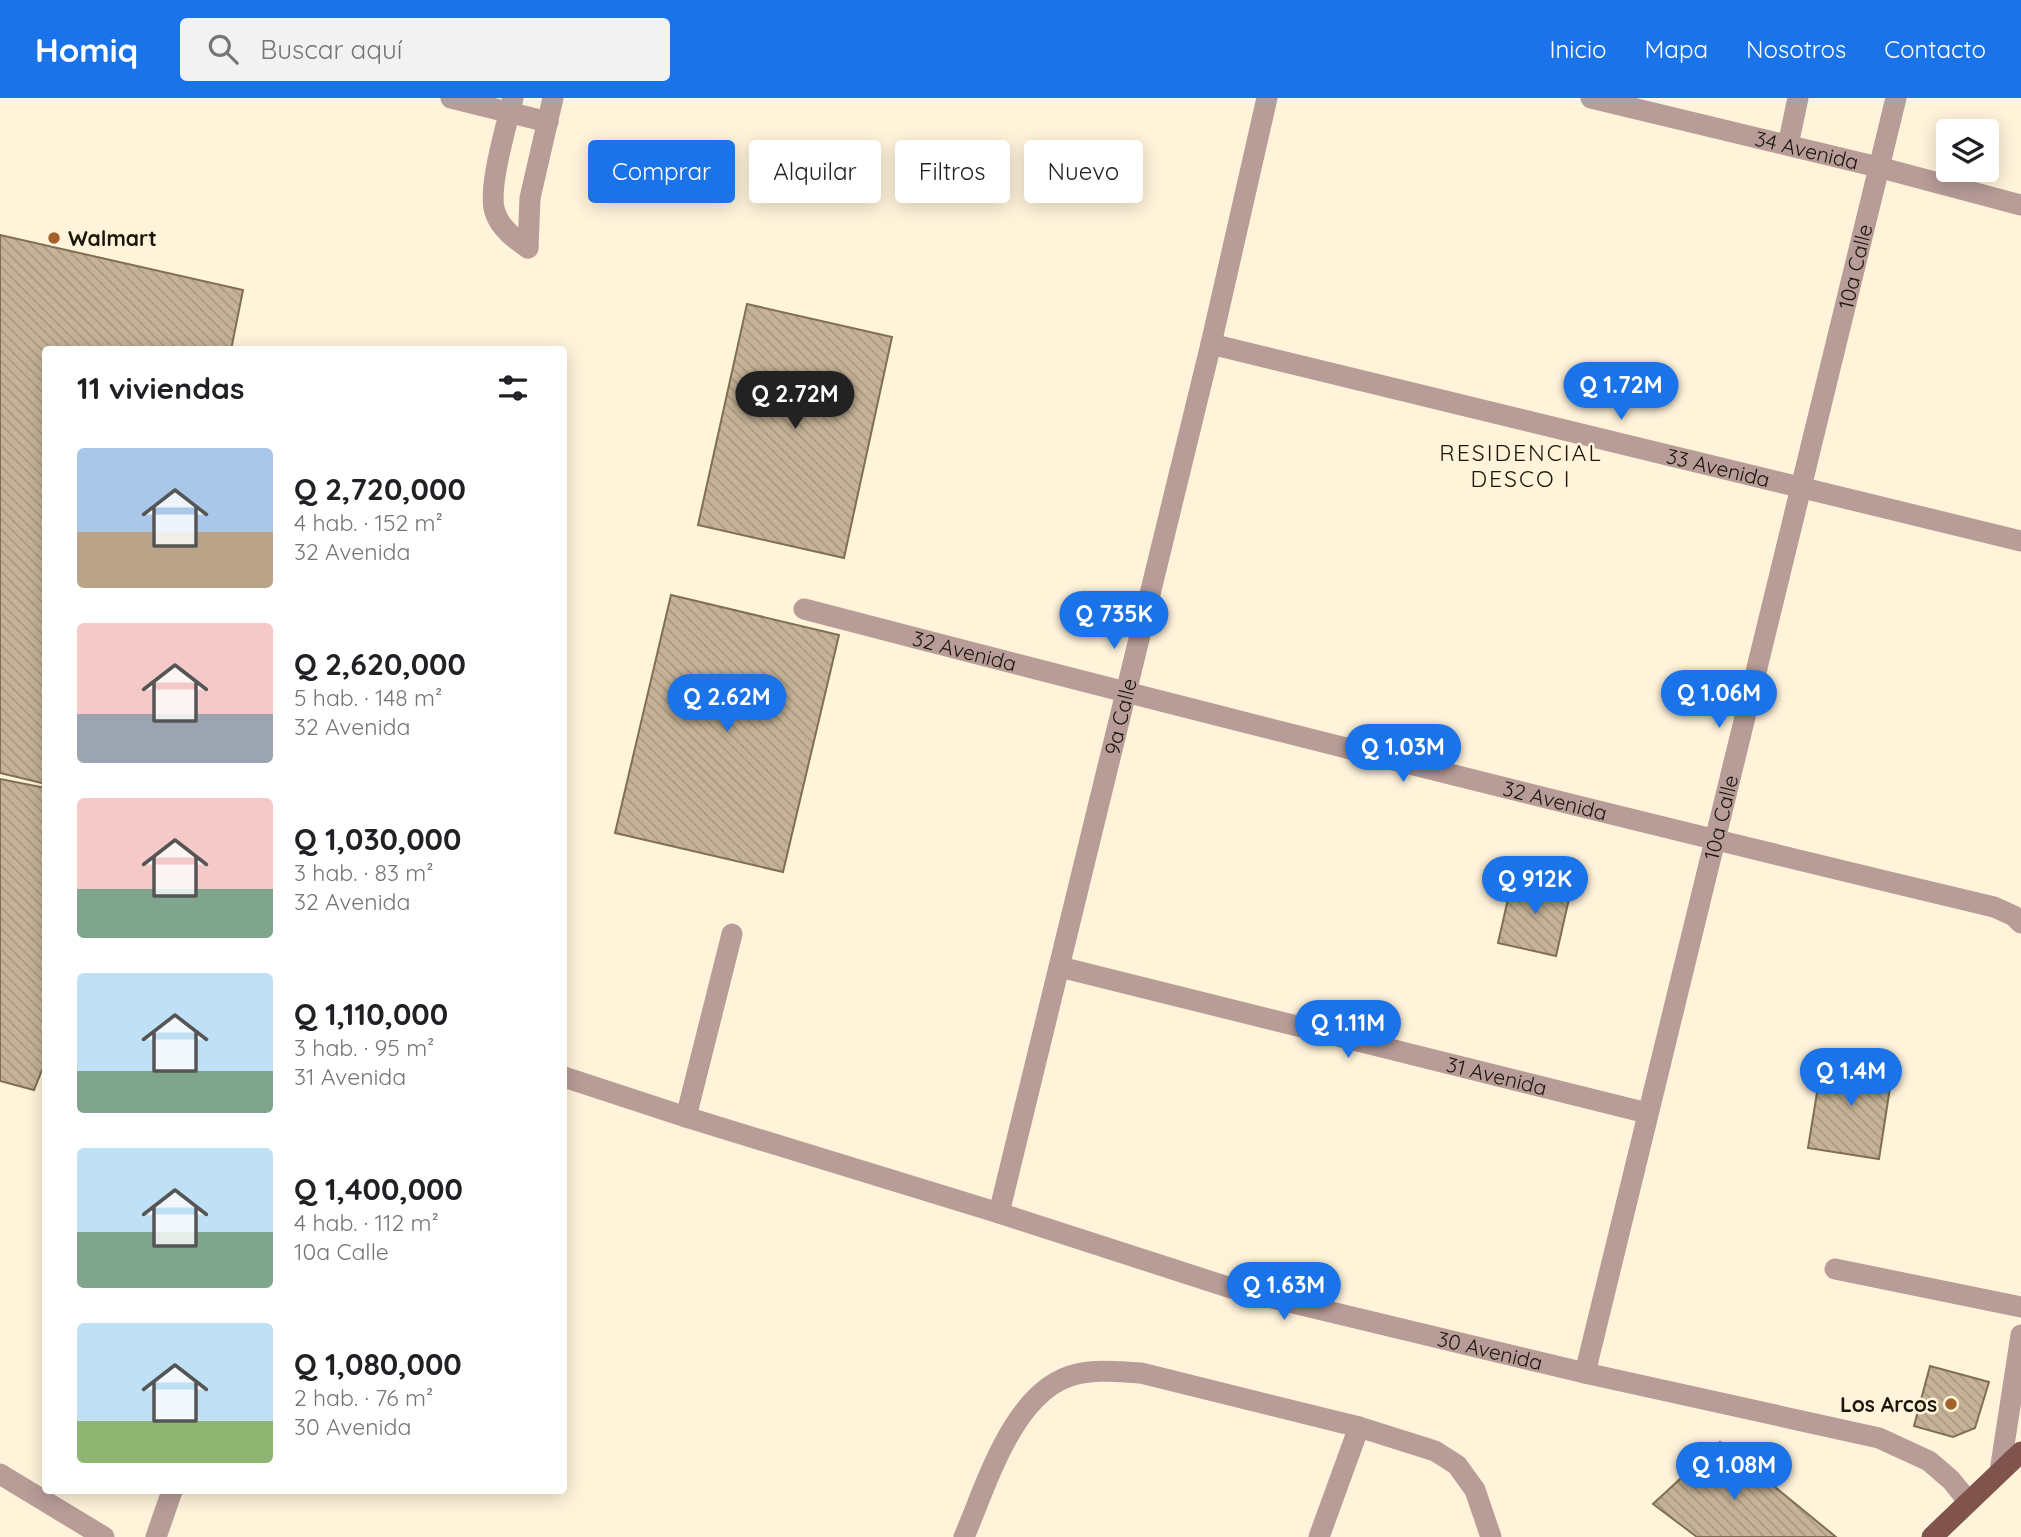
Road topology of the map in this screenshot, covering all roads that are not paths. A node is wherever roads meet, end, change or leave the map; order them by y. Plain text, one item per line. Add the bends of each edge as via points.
1 (451, 98) edge
2 (553, 98) edge
3 (1267, 98) edge
4 (1591, 98) edge
5 (1798, 98) edge
6 (1896, 98) edge
7 (511, 105) edge
8 (548, 122) junction
9 (1788, 145) junction
10 (1878, 167) junction
11 (2021, 205) edge
12 (1211, 344) junction
13 (1801, 488) junction
14 (2021, 541) edge
15 (804, 610) dead end
16 (1125, 693) junction
17 (1713, 840) junction
18 (2021, 923) edge
19 (732, 933) dead end
20 (1060, 967) junction
21 (567, 1078) edge
22 (1647, 1113) junction
23 (686, 1117) junction
24 (999, 1213) junction
25 (1835, 1269) dead end
26 (2021, 1307) edge
27 (2021, 1335) edge
28 (1585, 1373) junction
29 (1359, 1427) junction
30 (2021, 1452) edge
31 (2000, 1471) junction
32 (0, 1474) edge
33 (171, 1494) edge
34 (1968, 1501) junction
35 (104, 1537) edge
36 (156, 1537) edge
37 (964, 1537) edge
38 (1319, 1537) edge
39 (1491, 1537) edge
40 (1932, 1537) edge

1 - 7 street
2 - 8 street
3 - 12 street, 9a Calle
4 - 9 street, 34 Avenida
5 - 9 street
6 - 10 street, 10a Calle
7 - 8 street
7 - 8 street via 493,201 502,226 528,248 530,198
9 - 10 street, 34 Avenida
10 - 11 street, 34 Avenida
10 - 13 street, 10a Calle
12 - 13 street, 33 Avenida
12 - 16 street, 9a Calle
13 - 14 street, 33 Avenida
13 - 17 street, 10a Calle
15 - 16 street, 32 Avenida
16 - 17 street, 32 Avenida
16 - 20 street, 9a Calle
17 - 18 street, 32 Avenida via 1994,906
17 - 22 street, 10a Calle
19 - 23 street
20 - 22 street, 31 Avenida
20 - 24 street, 9a Calle
21 - 23 street, 30 Avenida
22 - 28 street, 10a Calle
23 - 24 street, 30 Avenida
24 - 28 street, 30 Avenida via 1220,1285
25 - 26 street
27 - 31 street
28 - 34 street, 30 Avenida via 1879,1438 1930,1461
29 - 37 street via 1141,1373 1075,1374 1048,1387 1026,1407 1011,1430
29 - 38 street
29 - 39 street via 1435,1451 1457,1465 1475,1490
30 - 31 main road
31 - 34 main road
32 - 35 street
33 - 36 street
34 - 40 main road

